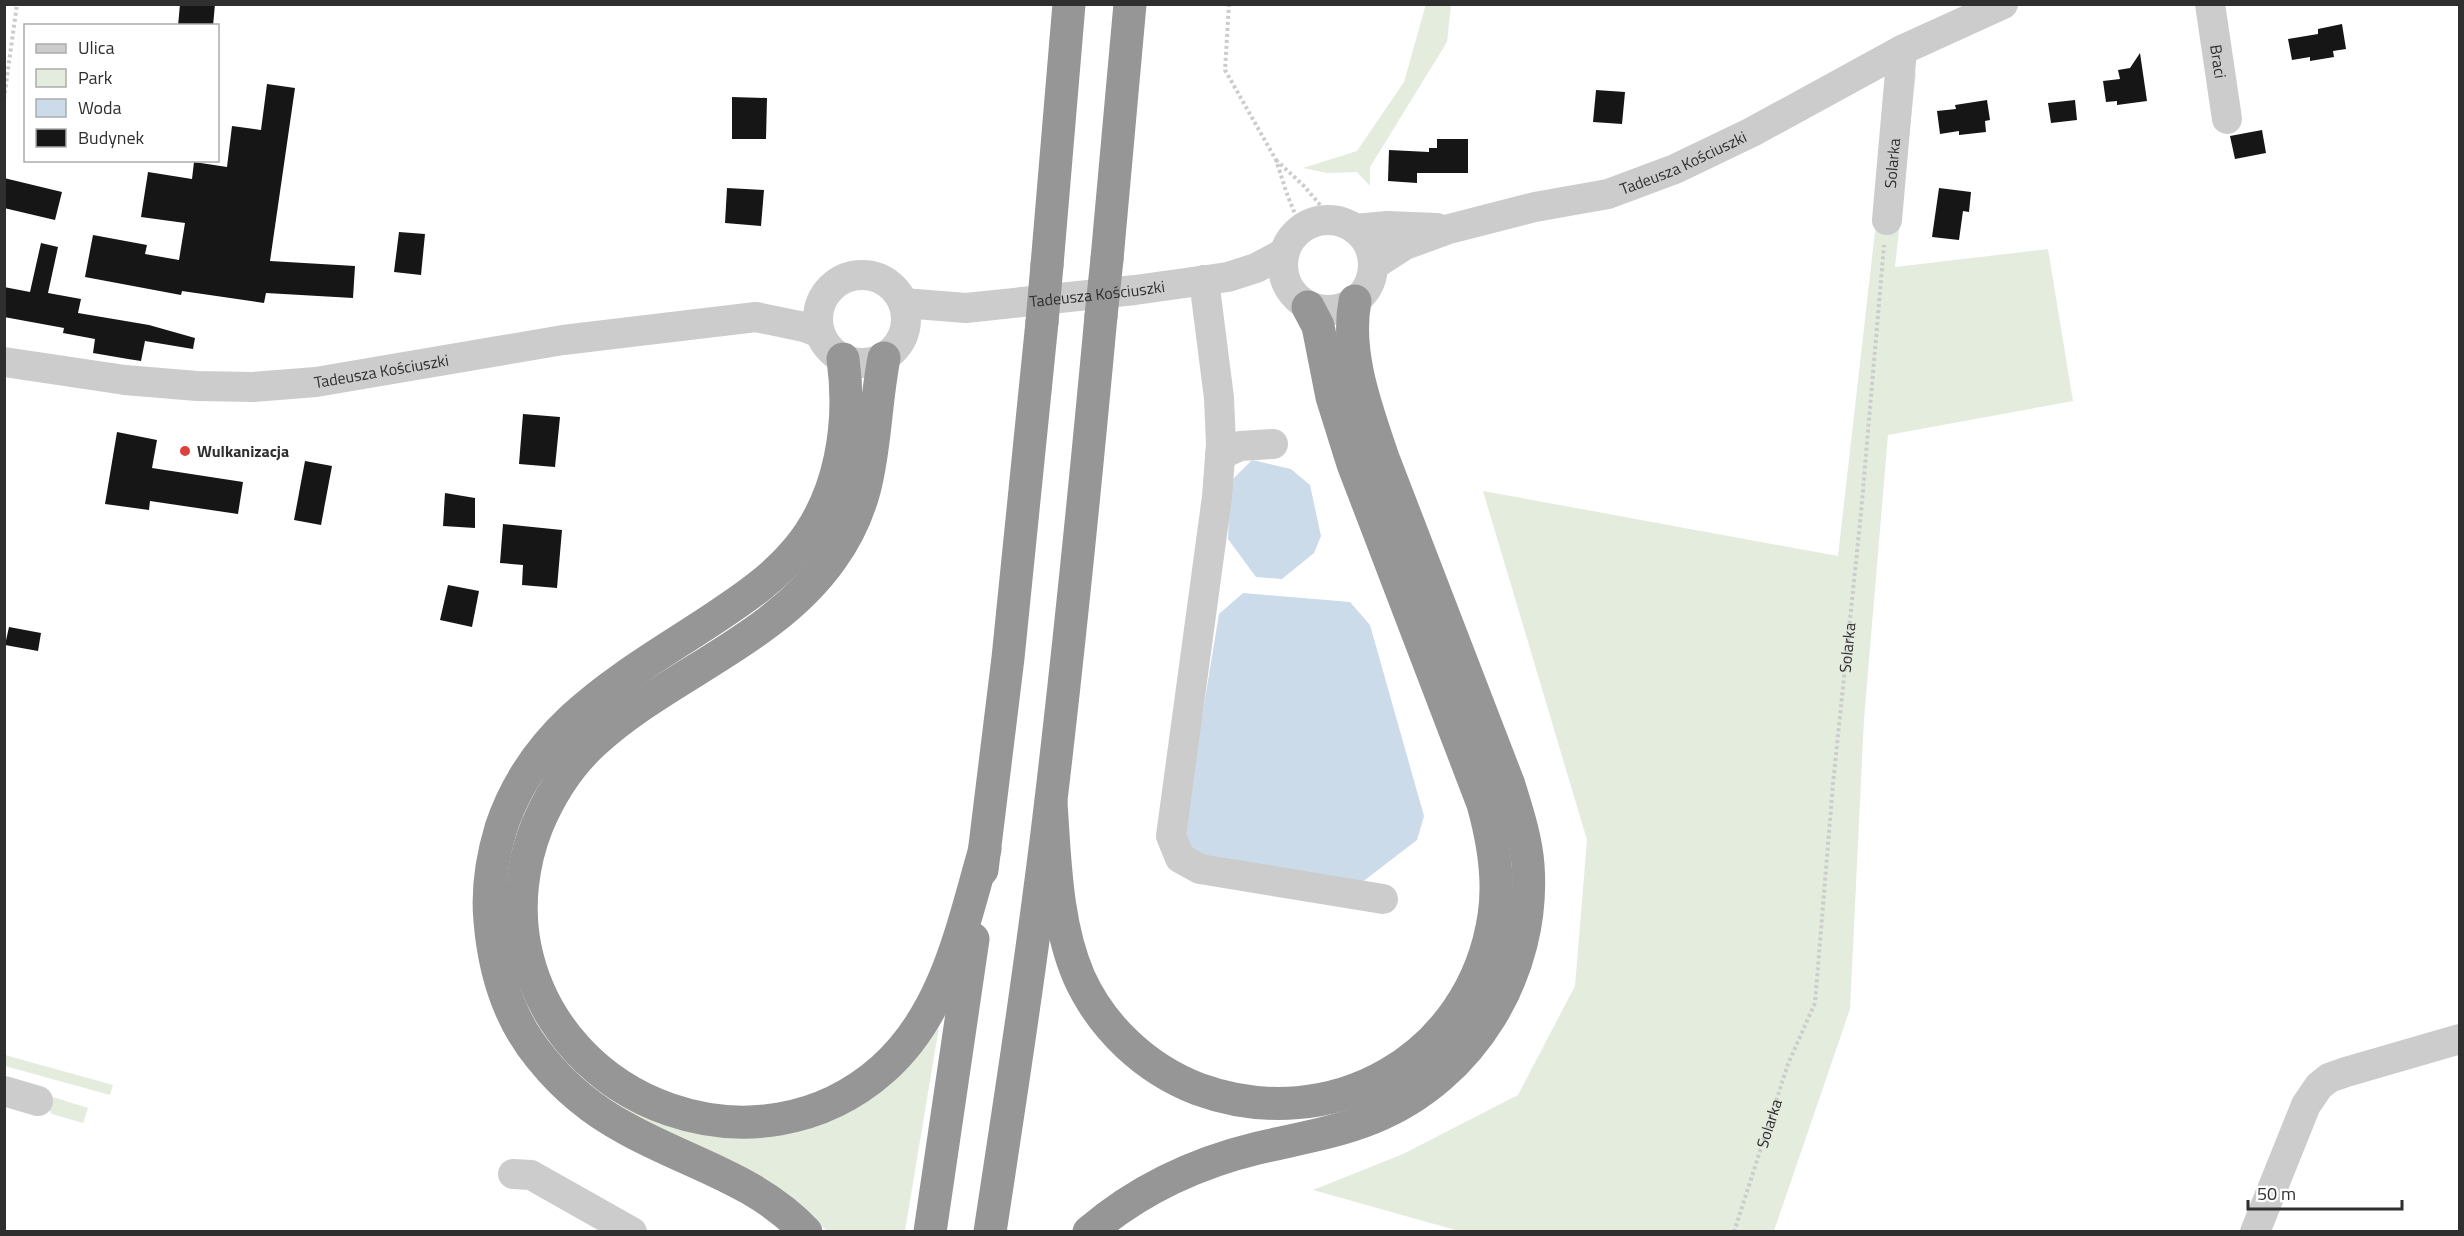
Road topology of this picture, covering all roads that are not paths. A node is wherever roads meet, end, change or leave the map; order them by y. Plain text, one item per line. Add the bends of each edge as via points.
1 (1069, 4) edge
2 (1130, 4) edge
3 (2003, 4) edge
4 (2210, 4) edge
5 (1902, 50) junction
6 (2227, 119) dead end
7 (1887, 220) road end
8 (1344, 225) junction
9 (1449, 229) junction
10 (1284, 253) junction
11 (1374, 265) junction
12 (1216, 278) junction
13 (824, 295) junction
14 (1298, 297) junction
15 (1355, 301) junction
16 (905, 314) junction
17 (756, 317) junction
18 (820, 333) junction
19 (843, 358) junction
20 (884, 358) junction
21 (4, 362) edge
22 (1273, 444) dead end
23 (1220, 455) junction
24 (1051, 803) junction
25 (985, 849) junction
26 (1383, 899) dead end
27 (2460, 1039) edge
28 (4, 1091) edge
29 (38, 1101) dead end
30 (513, 1174) dead end
31 (632, 1232) edge
32 (806, 1232) edge
33 (930, 1232) edge
34 (990, 1232) edge
35 (1089, 1232) edge
36 (2255, 1232) edge

1 - 25 highway, bridge via 1011,634
2 - 24 highway, bridge via 1084,500
3 - 5 street, Tadeusza Kościuszki
4 - 6 street, Braci
5 - 7 street, Solarka
5 - 9 street, Tadeusza Kościuszki via 1676,169 1608,194
8 - 9 street, Tadeusza Kościuszki
8 - 10 street via 1320,221 1301,229
8 - 11 street via 1365,238
9 - 11 street, Tadeusza Kościuszki via 1405,245
10 - 12 street, Tadeusza Kościuszki via 1256,268
10 - 14 street via 1283,271
11 - 15 street via 1367,285
12 - 14 street, Tadeusza Kościuszki via 1277,283
12 - 16 street, Tadeusza Kościuszki
12 - 23 street
13 - 16 street via 843,280 866,275 888,284
13 - 17 street, Tadeusza Kościuszki
13 - 18 street
14 - 15 street via 1323,310 1338,309
14 - 24 highway via 1318,326 1332,397 1353,464 1490,828 1495,868 1494,914 1471,990 1445,1028 1415,1057 1394,1072 1345,1094 1298,1104 1259,1104 1189,1085 1168,1075 1129,1046 1094,1005 1080,977 1064,924
15 - 35 highway via 1354,347 1371,423 1520,819 1528,886 1518,957 1499,1002 1472,1044 1454,1065 1416,1094 1387,1112 1351,1126 1256,1148 1186,1172 1125,1203
16 - 20 street via 898,345
17 - 18 street, Tadeusza Kościuszki
17 - 21 street, Tadeusza Kościuszki via 563,340 316,382 253,387 125,380
18 - 19 street via 833,352
19 - 20 street via 868,363
19 - 32 highway via 842,450 835,480 813,528 777,572 752,592 596,697 554,735 533,763 506,814 490,876 488,908 491,940 509,1004 533,1047 557,1077 579,1098 622,1126 766,1197
20 - 25 highway via 865,493 834,556 784,609 613,725 576,760 545,807 531,843 523,877 525,946 537,986 554,1019 597,1070 620,1086 684,1115 722,1122 782,1119 824,1106 852,1091 883,1068 912,1037 942,985
22 - 23 street via 1240,446
23 - 26 street via 1171,836 1179,858 1200,869
24 - 34 highway
25 - 33 highway
27 - 36 street via 2346,1072 2319,1086 2306,1105
28 - 29 street
30 - 31 street via 531,1175

